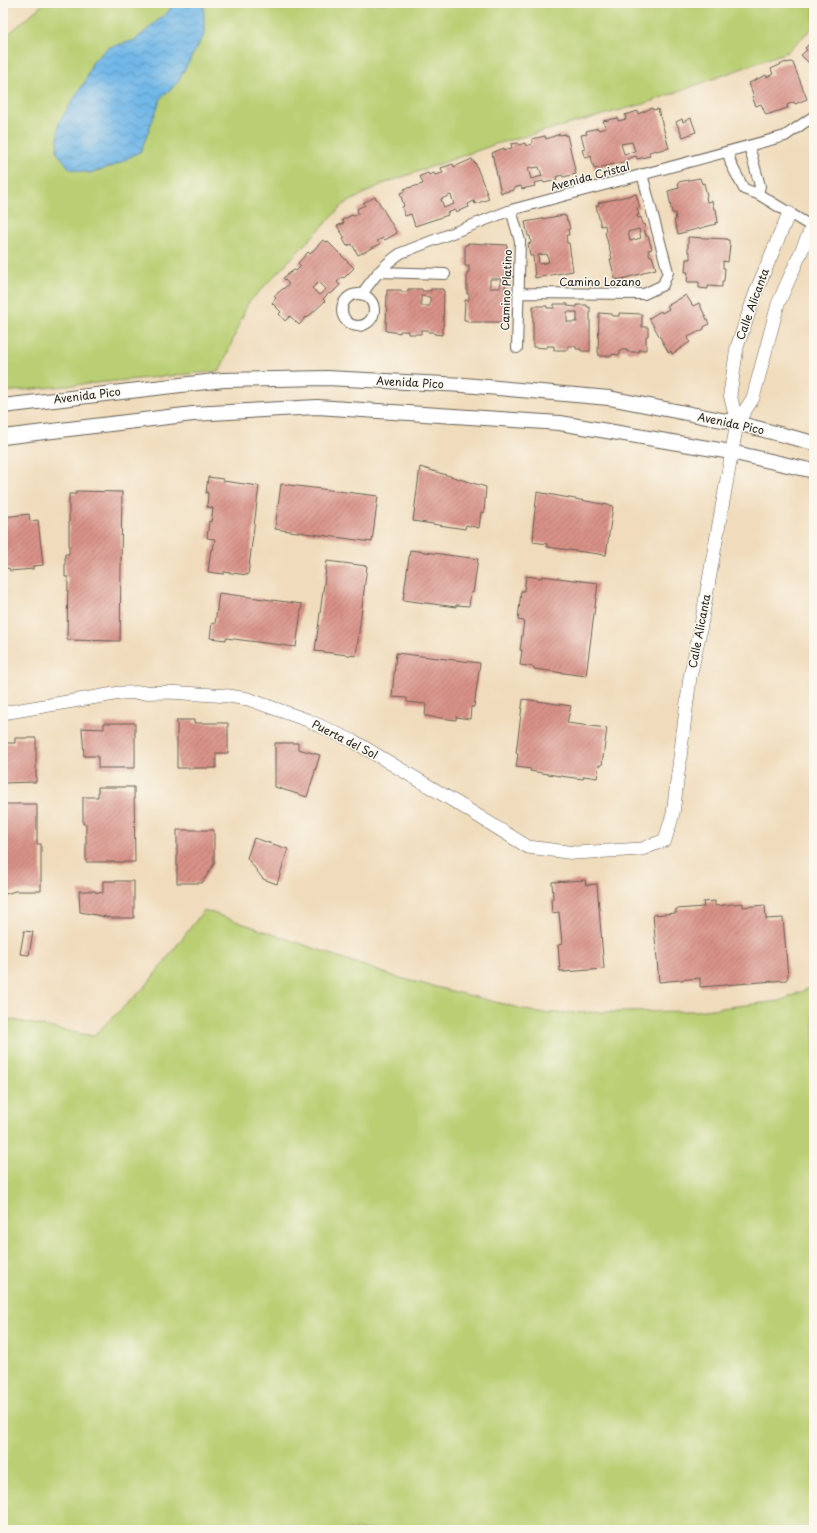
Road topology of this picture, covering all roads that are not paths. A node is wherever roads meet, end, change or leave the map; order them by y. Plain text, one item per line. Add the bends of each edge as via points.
1 (814, 116) edge
2 (749, 146) junction
3 (728, 152) junction
4 (642, 174) junction
5 (758, 194) junction
6 (510, 210) junction
7 (789, 213) junction
8 (813, 228) edge
9 (378, 272) junction
10 (445, 274) dead end
11 (518, 293) junction
12 (362, 294) dead end
13 (517, 348) dead end
14 (3, 406) edge
15 (737, 423) junction
16 (3, 437) edge
17 (814, 443) edge
18 (731, 452) junction
19 (814, 471) edge
20 (3, 713) edge
21 (665, 840) joint

1 - 2 street, Avenida Cristal via 785,136
2 - 3 street, Avenida Cristal
2 - 5 street via 760,186
3 - 4 street, Avenida Cristal
3 - 5 street via 731,164 744,189
4 - 6 street, Avenida Cristal
4 - 11 street, Camino Lozano via 668,272 663,285 644,294
5 - 7 street
6 - 9 street, Avenida Cristal via 401,253
6 - 11 street, Camino Platino via 520,241
7 - 8 street
7 - 15 street, Calle Alicanta via 757,289 737,347 730,394
8 - 15 street, Calle Alicanta via 778,304 753,398
9 - 10 street
9 - 12 street, Avenida Cristal
11 - 13 street, Camino Platino
14 - 15 main road, Avenida Pico via 223,380 326,378 464,385 609,398
15 - 17 main road, Avenida Pico
15 - 18 street, Calle Alicanta
16 - 18 main road via 193,414 317,407 560,424
18 - 19 main road
18 - 21 street, Calle Alicanta via 690,677 673,814
20 - 21 street, Puerta del Sol via 120,693 170,692 248,699 307,720 355,742 528,847 575,853 642,849

